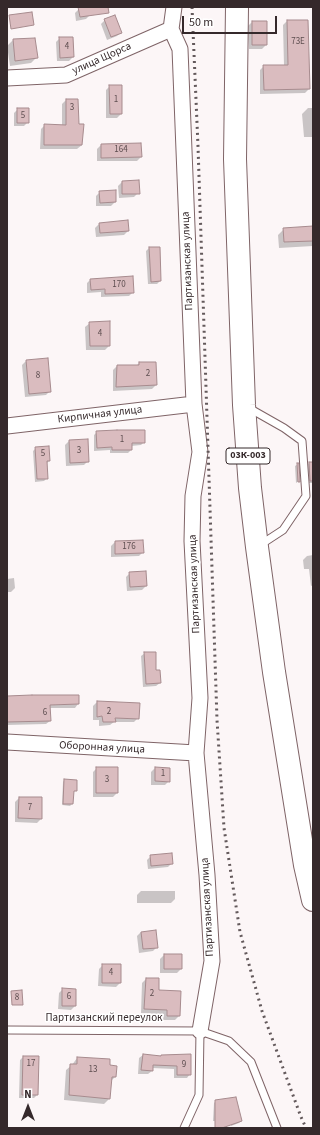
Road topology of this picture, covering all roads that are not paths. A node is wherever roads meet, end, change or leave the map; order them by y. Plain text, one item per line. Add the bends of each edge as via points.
1 (174, 7) edge
2 (237, 7) edge
3 (171, 28) junction
4 (7, 78) edge
5 (194, 404) junction
6 (244, 405) junction
7 (7, 426) edge
8 (257, 547) junction
9 (7, 742) edge
10 (196, 753) junction
11 (313, 900) edge
12 (7, 1030) edge
13 (200, 1031) junction
14 (184, 1128) edge
15 (277, 1128) edge

1 - 3 street
2 - 6 main road, 03К-003 via 235,159
3 - 4 street, улица Щорса via 66,75
3 - 5 street, Партизанская улица via 180,49
5 - 7 street, Кирпичная улица
5 - 10 street, Партизанская улица via 200,452 193,496 192,541 200,698
6 - 8 main road, 03К-003
6 - 8 lane via 302,441 306,496 282,530
8 - 11 main road, 03К-003 via 274,672
9 - 10 street, Оборонная улица
10 - 13 street, Партизанская улица via 212,961
12 - 13 lane, Партизанский переулок
13 - 14 lane via 200,1095
13 - 15 lane via 229,1041 250,1062

